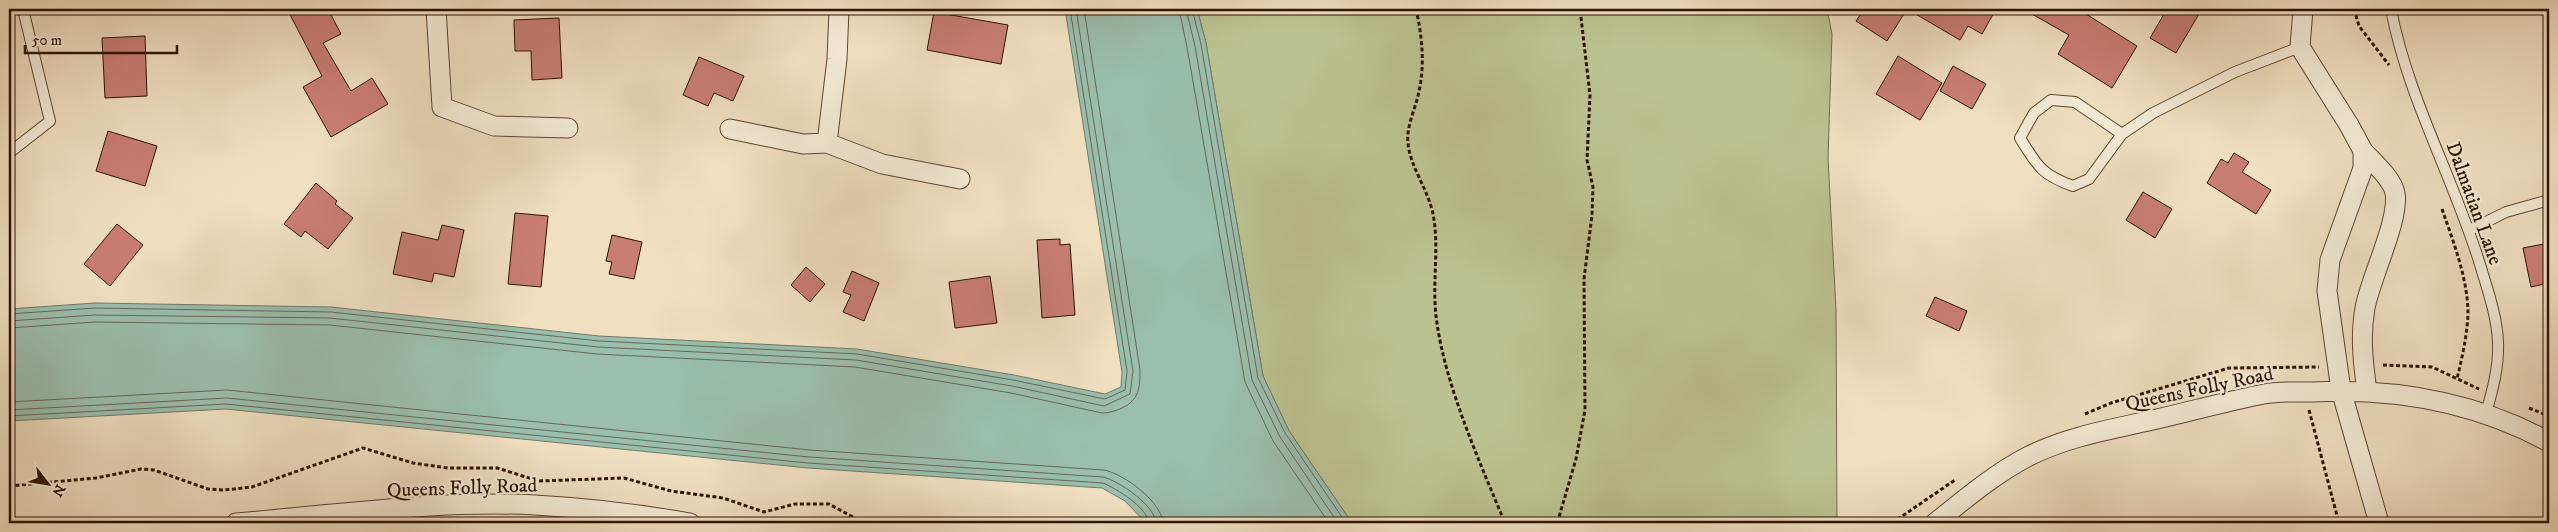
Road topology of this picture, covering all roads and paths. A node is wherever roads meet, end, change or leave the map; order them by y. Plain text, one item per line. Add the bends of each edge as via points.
1 (23, 9) edge
2 (436, 9) edge
3 (839, 9) edge
4 (1416, 9) edge
5 (1580, 9) edge
6 (2303, 9) edge
7 (2354, 9) edge
8 (2391, 9) edge
9 (2300, 47) junction
10 (2392, 71) dead end
11 (568, 128) dead end
12 (730, 129) dead end
13 (2122, 134) junction
14 (827, 143) junction
15 (2363, 151) junction
16 (9, 153) edge
17 (960, 179) dead end
18 (2549, 200) edge
19 (2440, 201) dead end
20 (2470, 230) junction
21 (2299, 368) dead end
22 (2457, 379) dead end
23 (2341, 390) junction
24 (2366, 391) junction
25 (2304, 392) junction
26 (2486, 412) junction
27 (2549, 442) edge
28 (9, 486) edge
29 (236, 523) edge
30 (690, 523) edge
31 (864, 523) edge
32 (1505, 523) edge
33 (1559, 523) edge
34 (1935, 523) edge
35 (2339, 523) edge
36 (2380, 523) edge

1 - 16 lane via 50,121
2 - 11 street via 442,107 494,126
3 - 14 street
4 - 32 path via 1422,59 1420,88 1408,142 1434,216 1437,324 1448,375
5 - 33 path via 1590,95 1587,160 1593,187 1584,279 1585,410
6 - 9 street
7 - 10 path via 2359,26
8 - 20 lane, Dalmatian Lane via 2406,73
9 - 13 lane via 2185,96
9 - 15 street
12 - 14 street via 803,144
13 - 13 lane via 2089,179 2073,186 2053,179 2037,165 2020,138 2034,113 2051,100 2075,102
14 - 17 street via 882,164
15 - 23 street via 2363,168 2330,260 2327,291
15 - 24 street via 2386,177 2395,193 2393,216 2365,306 2361,342
18 - 20 lane via 2506,212
19 - 22 path via 2458,261 2468,313
20 - 26 lane, Dalmatian Lane via 2492,305 2498,340 2497,371
21 - 25 path
23 - 24 street, Queens Folly Road
23 - 25 street, Queens Folly Road
23 - 36 street
24 - 26 street, Queens Folly Road via 2438,400
25 - 34 street, Queens Folly Road via 2265,394 2069,439 2028,457 1983,484
25 - 35 path
26 - 27 street, Queens Folly Road
28 - 31 path via 96,478 141,469 154,470 208,489 242,488 310,468 362,448 412,464 497,468 540,480 624,478 723,498 764,512 795,504 829,504
29 - 30 street, Queens Folly Road via 454,506 534,505

